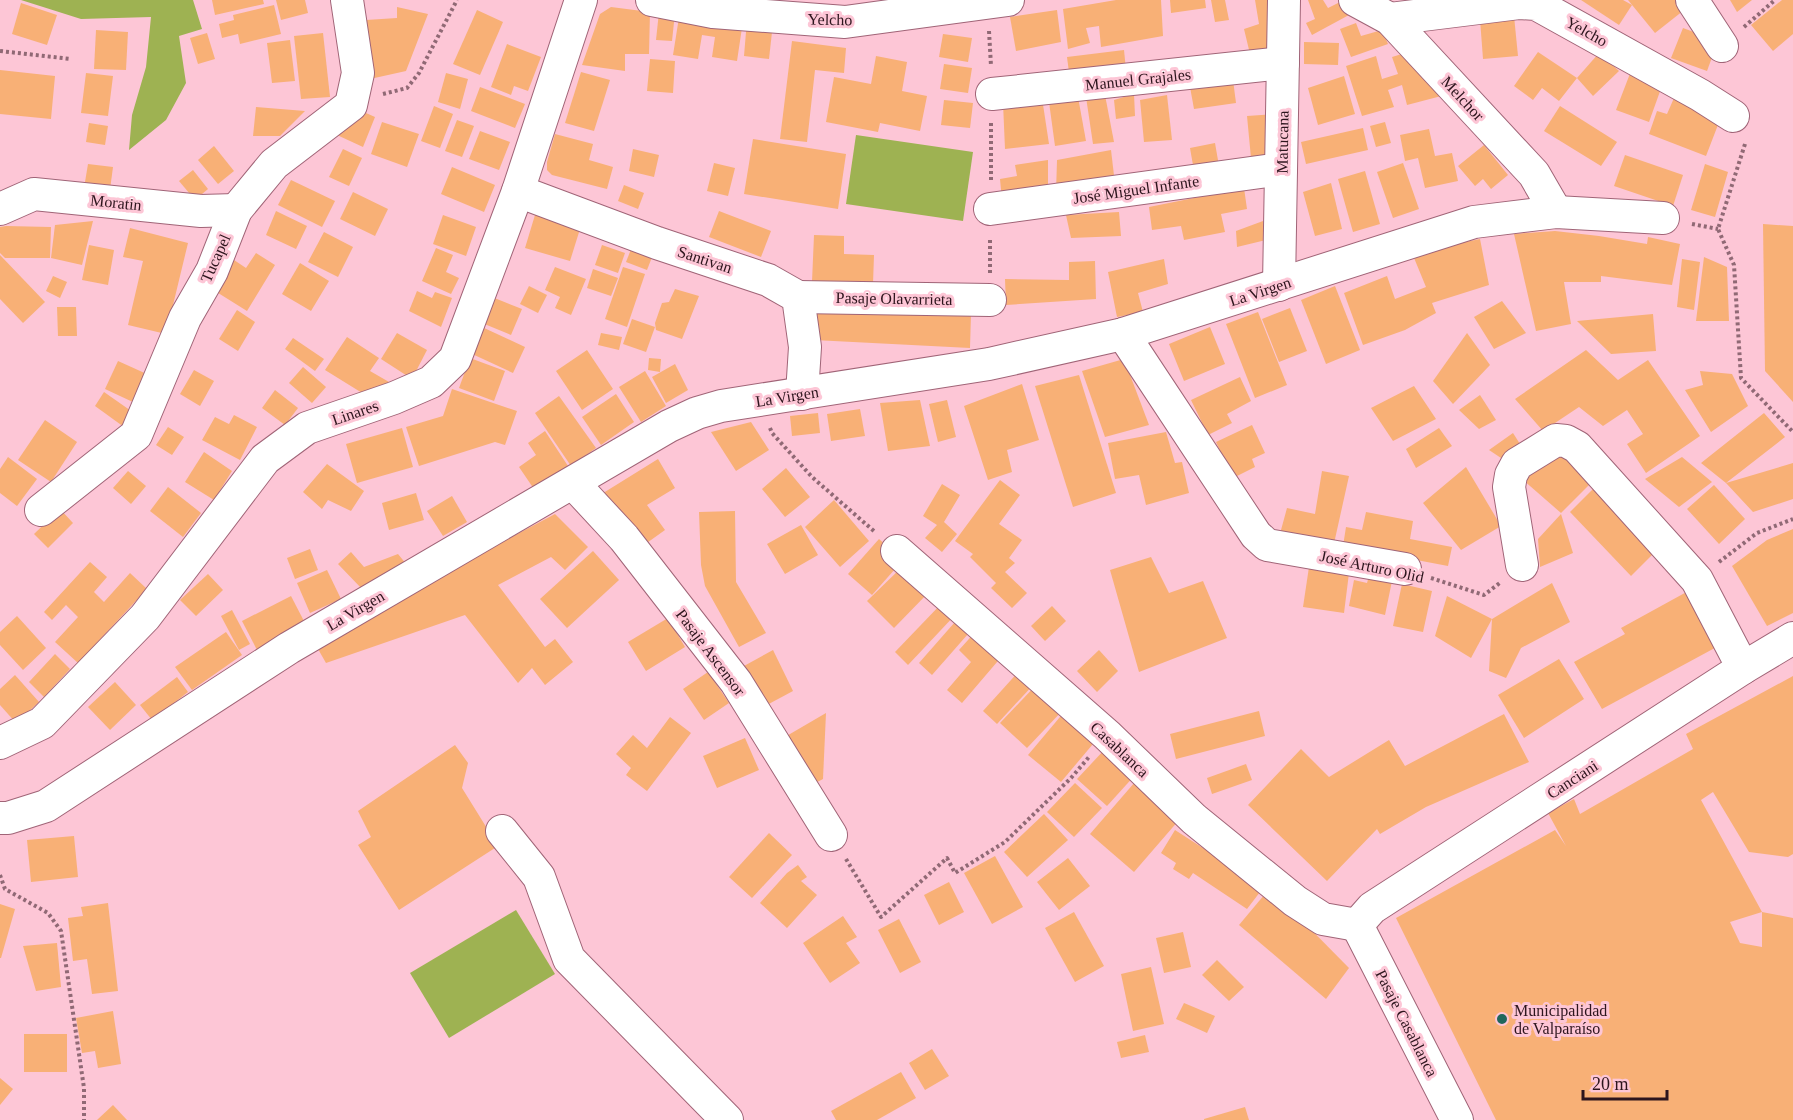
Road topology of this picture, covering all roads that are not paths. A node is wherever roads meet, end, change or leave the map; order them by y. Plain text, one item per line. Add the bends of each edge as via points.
1 (347, 0) edge
2 (580, 0) edge
3 (652, 0) edge
4 (1008, 0) edge
5 (1284, 0) edge
6 (1355, 0) edge
7 (1692, 0) edge
8 (1390, 18) junction
9 (1722, 46) dead end
10 (1283, 63) junction
11 (992, 94) dead end
12 (1733, 116) road end
13 (1281, 169) junction
14 (518, 191) junction
15 (0, 209) edge
16 (990, 209) dead end
17 (236, 210) junction
18 (1556, 212) junction
19 (1663, 218) dead end
20 (1279, 285) junction
21 (798, 297) junction
22 (990, 300) dead end
23 (1123, 334) junction
24 (791, 395) junction
25 (573, 483) junction
26 (41, 510) dead end
27 (897, 551) road end
28 (1522, 565) road end
29 (1405, 569) road end
30 (1793, 638) edge
31 (1743, 668) junction
32 (0, 742) edge
33 (0, 818) edge
34 (502, 831) dead end
35 (831, 835) road end
36 (1357, 926) junction
37 (727, 1120) edge
38 (1457, 1120) edge

1 - 17 street, Tucapel via 358,73 351,105 274,164
2 - 14 street, Linares
3 - 4 street, Yelcho via 713,12 845,22
5 - 10 street, Matucana
6 - 8 street, Melchor
7 - 9 street
8 - 12 street, Yelcho via 1536,4
8 - 18 street, Melchor via 1534,174
10 - 11 street, Manuel Grajales
10 - 13 street, Matucana
13 - 16 street, José Miguel Infante
13 - 20 street, Matucana
14 - 21 street, Santivan via 768,280
14 - 32 street, Linares via 455,359 431,382 307,428 265,459 146,617 42,723
15 - 17 street, Moratin via 34,194 201,211
17 - 26 street, Tucapel via 212,271 184,318 136,435
18 - 19 street, La Virgen
18 - 20 street, La Virgen via 1474,222
20 - 23 street, La Virgen
21 - 22 street, Pasaje Olavarrieta
21 - 24 street via 805,347
23 - 24 street, La Virgen via 989,364
23 - 29 street, José Arturo Olid via 1256,535 1267,545
24 - 25 street, La Virgen via 697,413
25 - 33 street, La Virgen via 289,648 46,806
25 - 35 street, Pasaje Ascensor via 624,538 736,682
27 - 36 street, Casablanca via 1107,735 1194,819 1295,901 1323,919
28 - 31 street via 1510,475 1517,464 1556,440 1566,441 1577,447 1697,580
30 - 31 street, Canciani
31 - 36 street, Canciani via 1372,908
34 - 37 street via 539,878 568,959
36 - 38 street, Pasaje Casablanca

